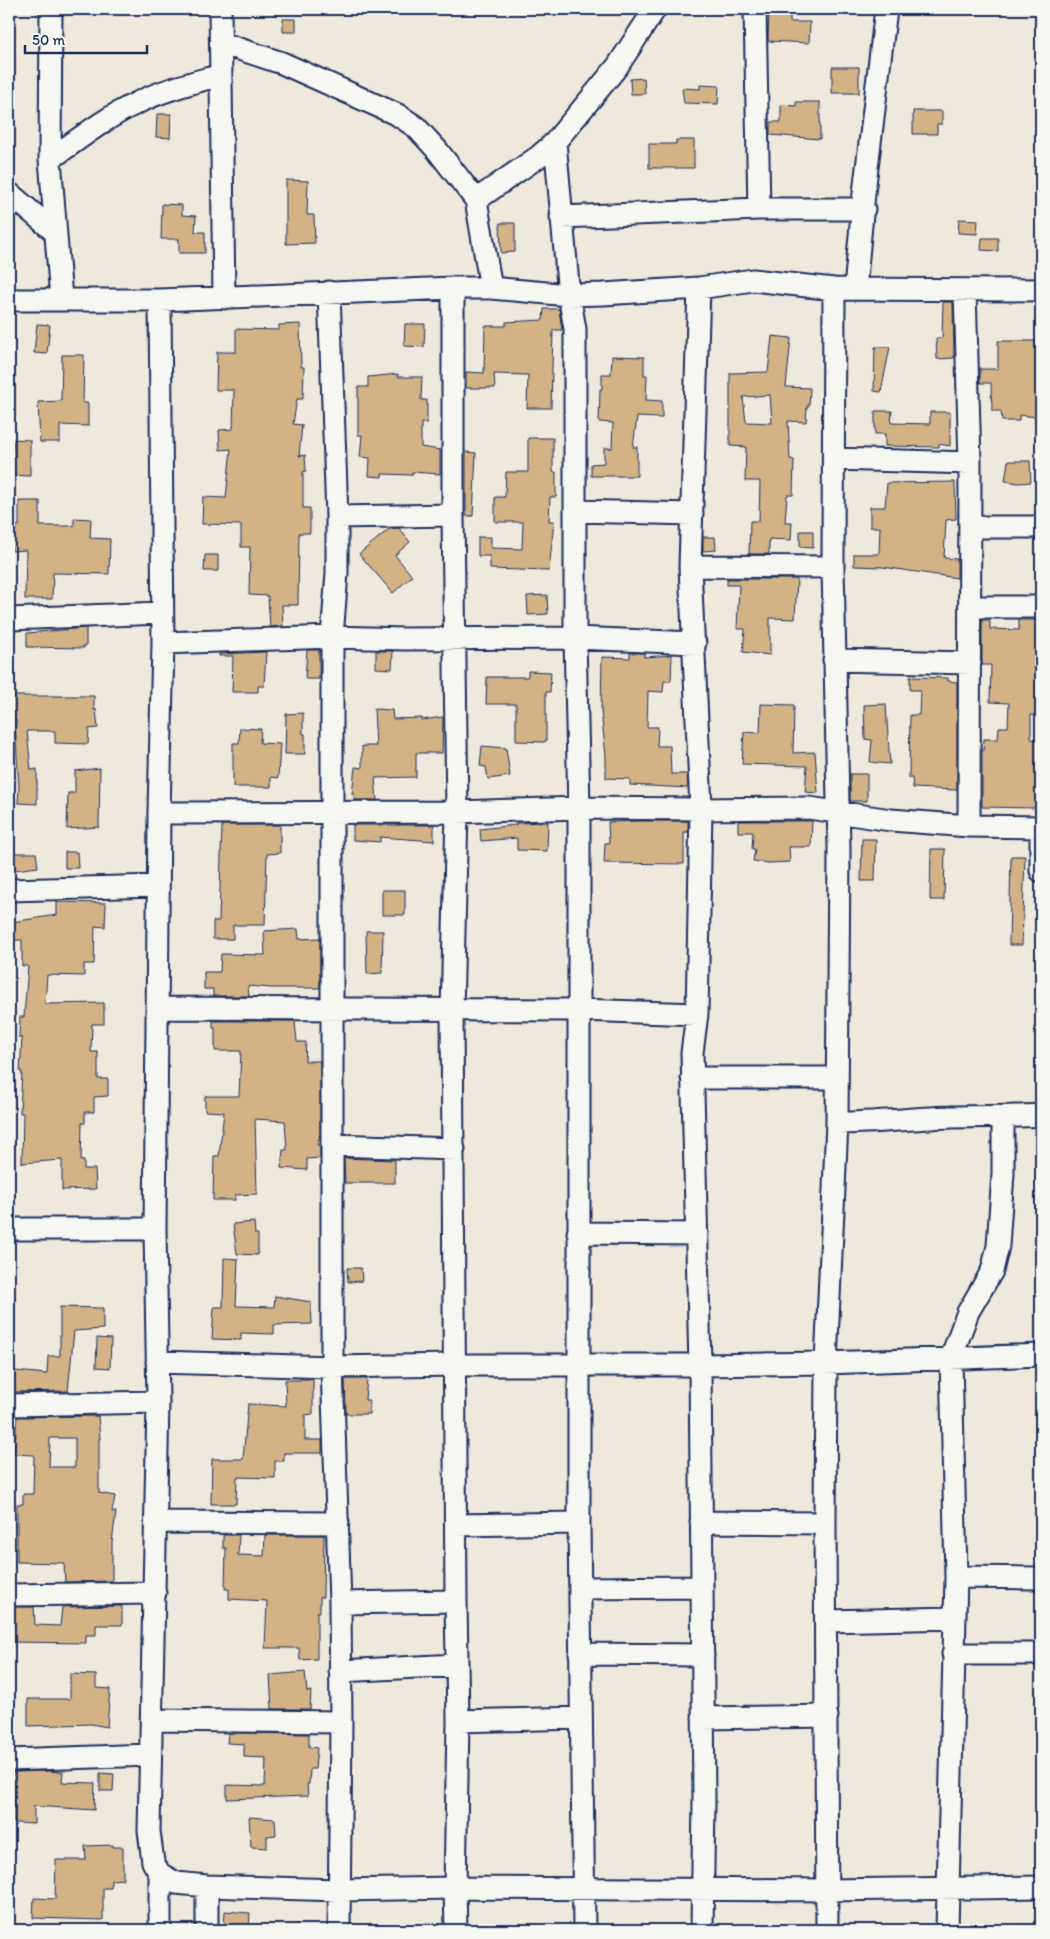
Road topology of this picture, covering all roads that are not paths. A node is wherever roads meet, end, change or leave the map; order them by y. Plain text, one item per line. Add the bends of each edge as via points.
1 (51, 9) edge
2 (220, 9) edge
3 (655, 9) edge
4 (754, 9) edge
5 (886, 9) edge
6 (221, 43) junction
7 (220, 75) junction
8 (555, 142) junction
9 (50, 159) junction
10 (9, 193) edge
11 (476, 200) junction
12 (759, 209) junction
13 (864, 209) junction
14 (561, 217) junction
15 (55, 232) junction
16 (453, 288) junction
17 (491, 288) junction
18 (699, 288) junction
19 (834, 289) junction
20 (855, 289) junction
21 (965, 290) junction
22 (1041, 290) edge
23 (329, 292) junction
24 (569, 295) junction
25 (224, 298) junction
26 (61, 299) junction
27 (9, 300) edge
28 (160, 300) junction
29 (834, 459) junction
30 (970, 463) junction
31 (576, 511) junction
32 (692, 514) junction
33 (453, 515) junction
34 (337, 517) junction
35 (970, 527) junction
36 (1041, 527) edge
37 (690, 566) junction
38 (833, 568) junction
39 (970, 606) junction
40 (1041, 606) edge
41 (162, 613) junction
42 (9, 619) edge
43 (332, 637) junction
44 (575, 638) junction
45 (456, 639) junction
46 (163, 643) junction
47 (695, 643) junction
48 (834, 660) junction
49 (970, 663) junction
50 (579, 808) junction
51 (701, 809) junction
52 (837, 811) junction
53 (333, 812) junction
54 (457, 812) junction
55 (159, 813) junction
56 (969, 826) junction
57 (1041, 827) edge
58 (1041, 871) edge
59 (158, 886) junction
60 (9, 890) edge
61 (158, 1008) junction
62 (333, 1010) junction
63 (452, 1010) junction
64 (579, 1010) junction
65 (697, 1014) junction
66 (692, 1078) junction
67 (837, 1078) junction
68 (1041, 1115) edge
69 (1002, 1117) junction
70 (837, 1123) junction
71 (333, 1145) junction
72 (454, 1149) junction
73 (9, 1229) edge
74 (155, 1229) junction
75 (578, 1233) junction
76 (697, 1234) junction
77 (1041, 1355) edge
78 (951, 1358) junction
79 (157, 1362) junction
80 (826, 1363) junction
81 (456, 1365) junction
82 (700, 1365) junction
83 (578, 1366) junction
84 (332, 1367) junction
85 (158, 1402) junction
86 (9, 1405) edge
87 (157, 1522) junction
88 (701, 1522) junction
89 (338, 1523) junction
90 (579, 1523) junction
91 (825, 1523) junction
92 (456, 1525) junction
93 (956, 1577) junction
94 (1041, 1578) edge
95 (702, 1587) junction
96 (580, 1588) junction
97 (155, 1593) junction
98 (9, 1595) edge
99 (456, 1601) junction
100 (340, 1603) junction
101 (955, 1618) junction
102 (827, 1621) junction
103 (580, 1654) junction
104 (954, 1654) junction
105 (1041, 1654) edge
106 (703, 1655) junction
107 (456, 1665) junction
108 (340, 1671) junction
109 (827, 1716) junction
110 (581, 1718) junction
111 (702, 1718) junction
112 (151, 1720) junction
113 (458, 1721) junction
114 (341, 1722) junction
115 (150, 1755) junction
116 (9, 1760) edge
117 (160, 1874) junction
118 (207, 1886) junction
119 (1041, 1887) edge
120 (454, 1888) junction
121 (702, 1889) junction
122 (948, 1889) junction
123 (339, 1890) junction
124 (584, 1890) junction
125 (827, 1890) junction
126 (160, 1930) edge
127 (207, 1930) edge
128 (339, 1930) edge
129 (456, 1930) edge
130 (584, 1930) edge
131 (702, 1930) edge
132 (828, 1930) edge
133 (947, 1930) edge

1 - 9 street
2 - 6 street
3 - 8 street via 617,67
4 - 12 street
5 - 13 street
6 - 7 street
6 - 11 street via 282,63 398,115 416,127
7 - 9 street via 136,103
7 - 25 street
8 - 11 street
8 - 14 street
9 - 15 street
10 - 15 street
11 - 17 street
12 - 13 street
12 - 14 street
13 - 20 street
14 - 24 street
15 - 26 street
16 - 17 street
16 - 23 street
16 - 33 street
17 - 24 street
18 - 19 street via 753,280
18 - 24 street
18 - 32 street
19 - 20 street
19 - 29 street
20 - 21 street
21 - 22 street
21 - 30 street
23 - 25 street
23 - 34 street
24 - 31 street via 575,329
25 - 28 street
26 - 27 street
26 - 28 street
28 - 41 street
29 - 30 street
29 - 38 street
30 - 35 street
31 - 32 street
31 - 44 street
32 - 37 street
33 - 34 street
33 - 45 street
34 - 43 street
35 - 36 street
35 - 39 street
37 - 38 street
37 - 47 street
38 - 48 street
39 - 40 street
39 - 49 street
41 - 42 street
41 - 46 street
43 - 45 street
43 - 46 street
43 - 53 street
44 - 45 street
44 - 47 street
44 - 50 street
45 - 54 street
46 - 55 street
47 - 51 street
48 - 49 street
48 - 52 street
49 - 56 street
50 - 51 street
50 - 54 street
50 - 64 street
51 - 52 street via 809,808
51 - 65 street
52 - 56 street via 891,820
52 - 67 street
53 - 54 street
53 - 55 street
53 - 62 street
54 - 63 street
55 - 59 street
56 - 57 street
57 - 58 street
59 - 60 street
59 - 61 street
61 - 62 street
61 - 74 street
62 - 63 street
62 - 71 street
63 - 64 street
63 - 72 street
64 - 65 street
64 - 75 street
65 - 66 street
66 - 67 street
66 - 76 street
67 - 70 street
68 - 69 street
69 - 70 street
69 - 78 street via 1003,1173 998,1246 992,1271 968,1312
70 - 80 street
71 - 72 street
71 - 84 street
72 - 81 street
73 - 74 street
74 - 79 street
75 - 76 street
75 - 83 street
76 - 82 street
77 - 78 street
78 - 80 street
78 - 93 street
79 - 84 street
79 - 85 street
80 - 82 street
80 - 91 street
81 - 83 street
81 - 84 street
81 - 92 street
82 - 83 street
82 - 88 street
83 - 90 street
84 - 89 street
85 - 86 street
85 - 87 street
87 - 89 street
87 - 97 street
88 - 91 street
88 - 95 street
89 - 100 street
90 - 92 street
90 - 96 street
91 - 102 street
92 - 99 street
93 - 94 street
93 - 101 street
95 - 96 street
95 - 106 street
96 - 103 street
97 - 98 street
97 - 112 street
99 - 100 street
99 - 107 street
100 - 108 street
101 - 102 street
101 - 104 street
102 - 109 street
103 - 106 street
103 - 110 street
104 - 105 street
104 - 122 street
106 - 111 street
107 - 108 street
107 - 113 street
108 - 114 street
109 - 111 street
109 - 125 street
110 - 113 street
110 - 124 street
111 - 121 street
112 - 114 street
112 - 115 street
113 - 120 street
114 - 123 street
115 - 116 street
115 - 117 street via 149,1831 153,1862
117 - 118 street via 176,1883
117 - 126 street
118 - 123 street
118 - 127 street
119 - 122 street
120 - 123 street
120 - 124 street
120 - 129 street
121 - 124 street
121 - 125 street
121 - 131 street
122 - 125 street
122 - 133 street
123 - 128 street
124 - 130 street
125 - 132 street

